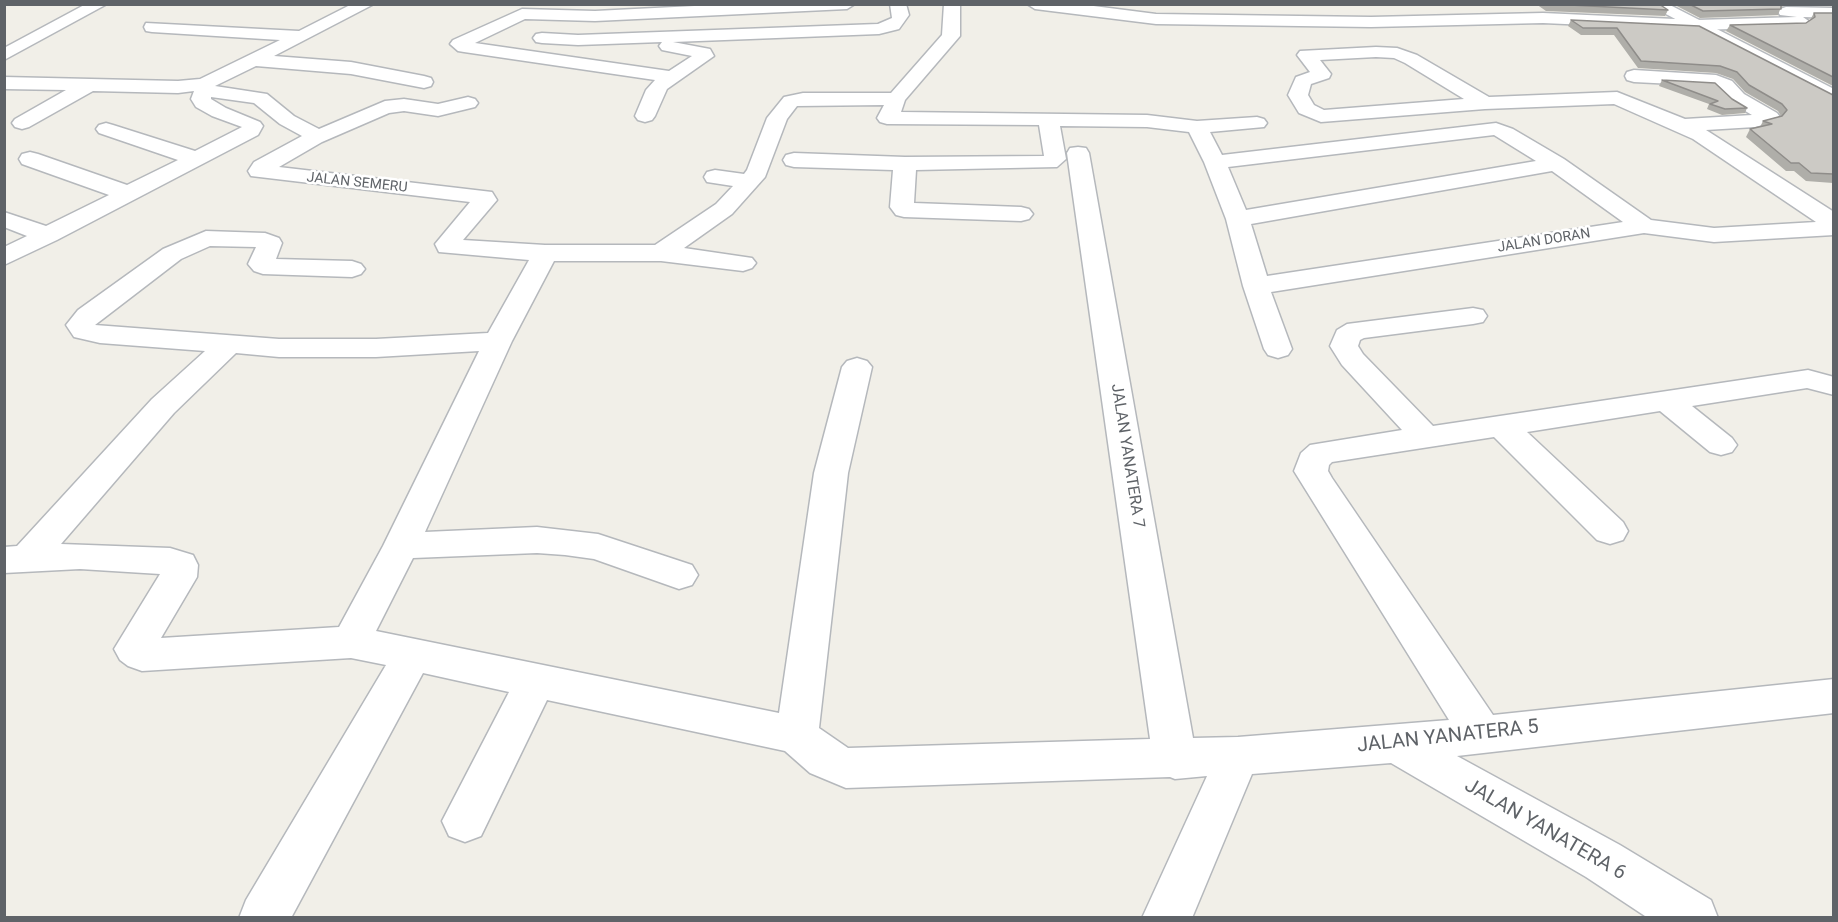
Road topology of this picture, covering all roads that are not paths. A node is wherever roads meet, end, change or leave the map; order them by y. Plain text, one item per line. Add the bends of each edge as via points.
1 (99, 4) edge
2 (366, 4) edge
3 (847, 4) edge
4 (898, 4) edge
5 (952, 4) edge
6 (1035, 4) edge
7 (1485, 4) edge
8 (1655, 4) edge
9 (680, 8) edge
10 (1786, 12) dead end
11 (1833, 13) edge
12 (1514, 19) junction
13 (1802, 22) edge
14 (1698, 25) junction
15 (152, 27) dead end
16 (483, 32) junction
17 (303, 36) junction
18 (676, 37) junction
19 (628, 39) junction
20 (4, 55) edge
21 (387, 57) dead end
22 (253, 60) junction
23 (591, 64) junction
24 (351, 68) junction
25 (402, 76) junction
26 (1634, 76) dead end
27 (673, 77) junction
28 (424, 82) dead end
29 (4, 83) edge
30 (88, 86) junction
31 (204, 87) junction
32 (374, 89) dead end
33 (1833, 97) edge
34 (468, 103) dead end
35 (1485, 103) junction
36 (892, 108) junction
37 (645, 116) dead end
38 (1058, 120) dead end
39 (22, 123) dead end
40 (1257, 123) dead end
41 (1682, 125) junction
42 (1197, 127) junction
43 (106, 129) dead end
44 (315, 138) junction
45 (1078, 153) dead end
46 (195, 158) junction
47 (30, 159) dead end
48 (794, 160) dead end
49 (1215, 162) junction
50 (877, 163) junction
51 (904, 164) junction
52 (1556, 164) junction
53 (715, 177) dead end
54 (749, 181) junction
55 (129, 194) junction
56 (1021, 214) dead end
57 (4, 219) edge
58 (1238, 219) junction
59 (1833, 223) edge
60 (1644, 226) junction
61 (1833, 228) edge
62 (48, 236) junction
63 (545, 254) junction
64 (661, 254) junction
65 (4, 257) edge
66 (743, 263) dead end
67 (352, 269) dead end
68 (1256, 286) junction
69 (1473, 316) dead end
70 (498, 341) junction
71 (227, 346) junction
72 (1278, 349) dead end
73 (857, 367) dead end
74 (1833, 386) edge
75 (1665, 400) junction
76 (1503, 427) junction
77 (1425, 436) junction
78 (1721, 445) dead end
79 (1610, 531) dead end
80 (401, 546) junction
81 (16, 559) edge
82 (679, 575) dead end
83 (351, 642) junction
84 (413, 655) junction
85 (535, 681) junction
86 (1833, 696) edge
87 (797, 735) junction
88 (1482, 735) junction
89 (1396, 744) junction
90 (1238, 756) junction
91 (1175, 760) junction
92 (465, 821) dead end
93 (1177, 914) edge
94 (264, 918) edge
95 (1693, 918) edge

1 - 20 street
2 - 17 street
3 - 9 street
4 - 18 street via 899,20 879,29
5 - 36 street via 951,36
6 - 12 street via 1156,19
7 - 12 street
8 - 14 street
9 - 16 street via 595,16 522,14
9 - 18 street
10 - 11 street
12 - 14 street
13 - 14 street
14 - 33 street
15 - 17 street
16 - 19 street via 563,40
16 - 23 street via 459,44
17 - 22 street
18 - 19 street
19 - 23 street
19 - 27 street via 704,53
21 - 24 street
22 - 24 street
22 - 31 street
23 - 27 street
24 - 25 street
25 - 28 street
25 - 32 street
26 - 41 street via 1716,81 1770,117
27 - 37 street via 656,90
29 - 30 street
30 - 31 street
30 - 39 street
31 - 44 street via 260,98
31 - 46 street via 203,103 253,126 244,136
34 - 44 street via 438,110 404,105 385,107
35 - 35 street via 1321,116 1306,109 1298,95 1303,81 1323,74 1306,55 1376,52 1411,59
35 - 41 street via 1615,98
36 - 50 street
36 - 51 street via 1047,119 1055,159
36 - 54 street via 791,101 777,118 763,160
38 - 42 street via 1148,121
40 - 42 street
41 - 59 street
42 - 49 street
43 - 46 street
44 - 63 street, JALAN SEMERU via 259,171 484,197 447,243 448,247
45 - 91 street, JALAN YANATERA 7
46 - 55 street
47 - 55 street
48 - 50 street
49 - 52 street via 1492,129 1506,132
49 - 58 street
50 - 51 street
51 - 56 street via 904,210
52 - 58 street
52 - 60 street
53 - 54 street
54 - 64 street via 724,209
55 - 62 street
57 - 62 street
58 - 68 street
60 - 61 street, JALAN DORAN via 1714,235
60 - 68 street, JALAN DORAN
62 - 65 street
63 - 64 street
63 - 70 street
64 - 66 street
67 - 71 street via 263,266 270,243 265,240 206,238 172,254 80,326 100,335
68 - 72 street
69 - 77 street via 1357,330 1347,336 1344,346 1352,359
70 - 71 street via 376,348
70 - 80 street
71 - 81 street via 163,406
73 - 87 street via 825,505
74 - 75 street via 1808,379
75 - 76 street
75 - 78 street
76 - 77 street
76 - 79 street
77 - 88 street via 1322,453 1313,461 1311,471
80 - 82 street via 565,542 598,547
80 - 83 street
81 - 83 street via 80,556 170,561 180,565 178,577 134,649 142,655
83 - 84 street
84 - 85 street
84 - 94 street
85 - 87 street
85 - 92 street
86 - 88 street, JALAN YANATERA 5
87 - 91 street, JALAN YANATERA 5 via 826,759 846,768
88 - 89 street, JALAN YANATERA 5
89 - 90 street, JALAN YANATERA 5
89 - 95 street, JALAN YANATERA 6 via 1603,861
90 - 91 street, JALAN YANATERA 5
90 - 93 street

